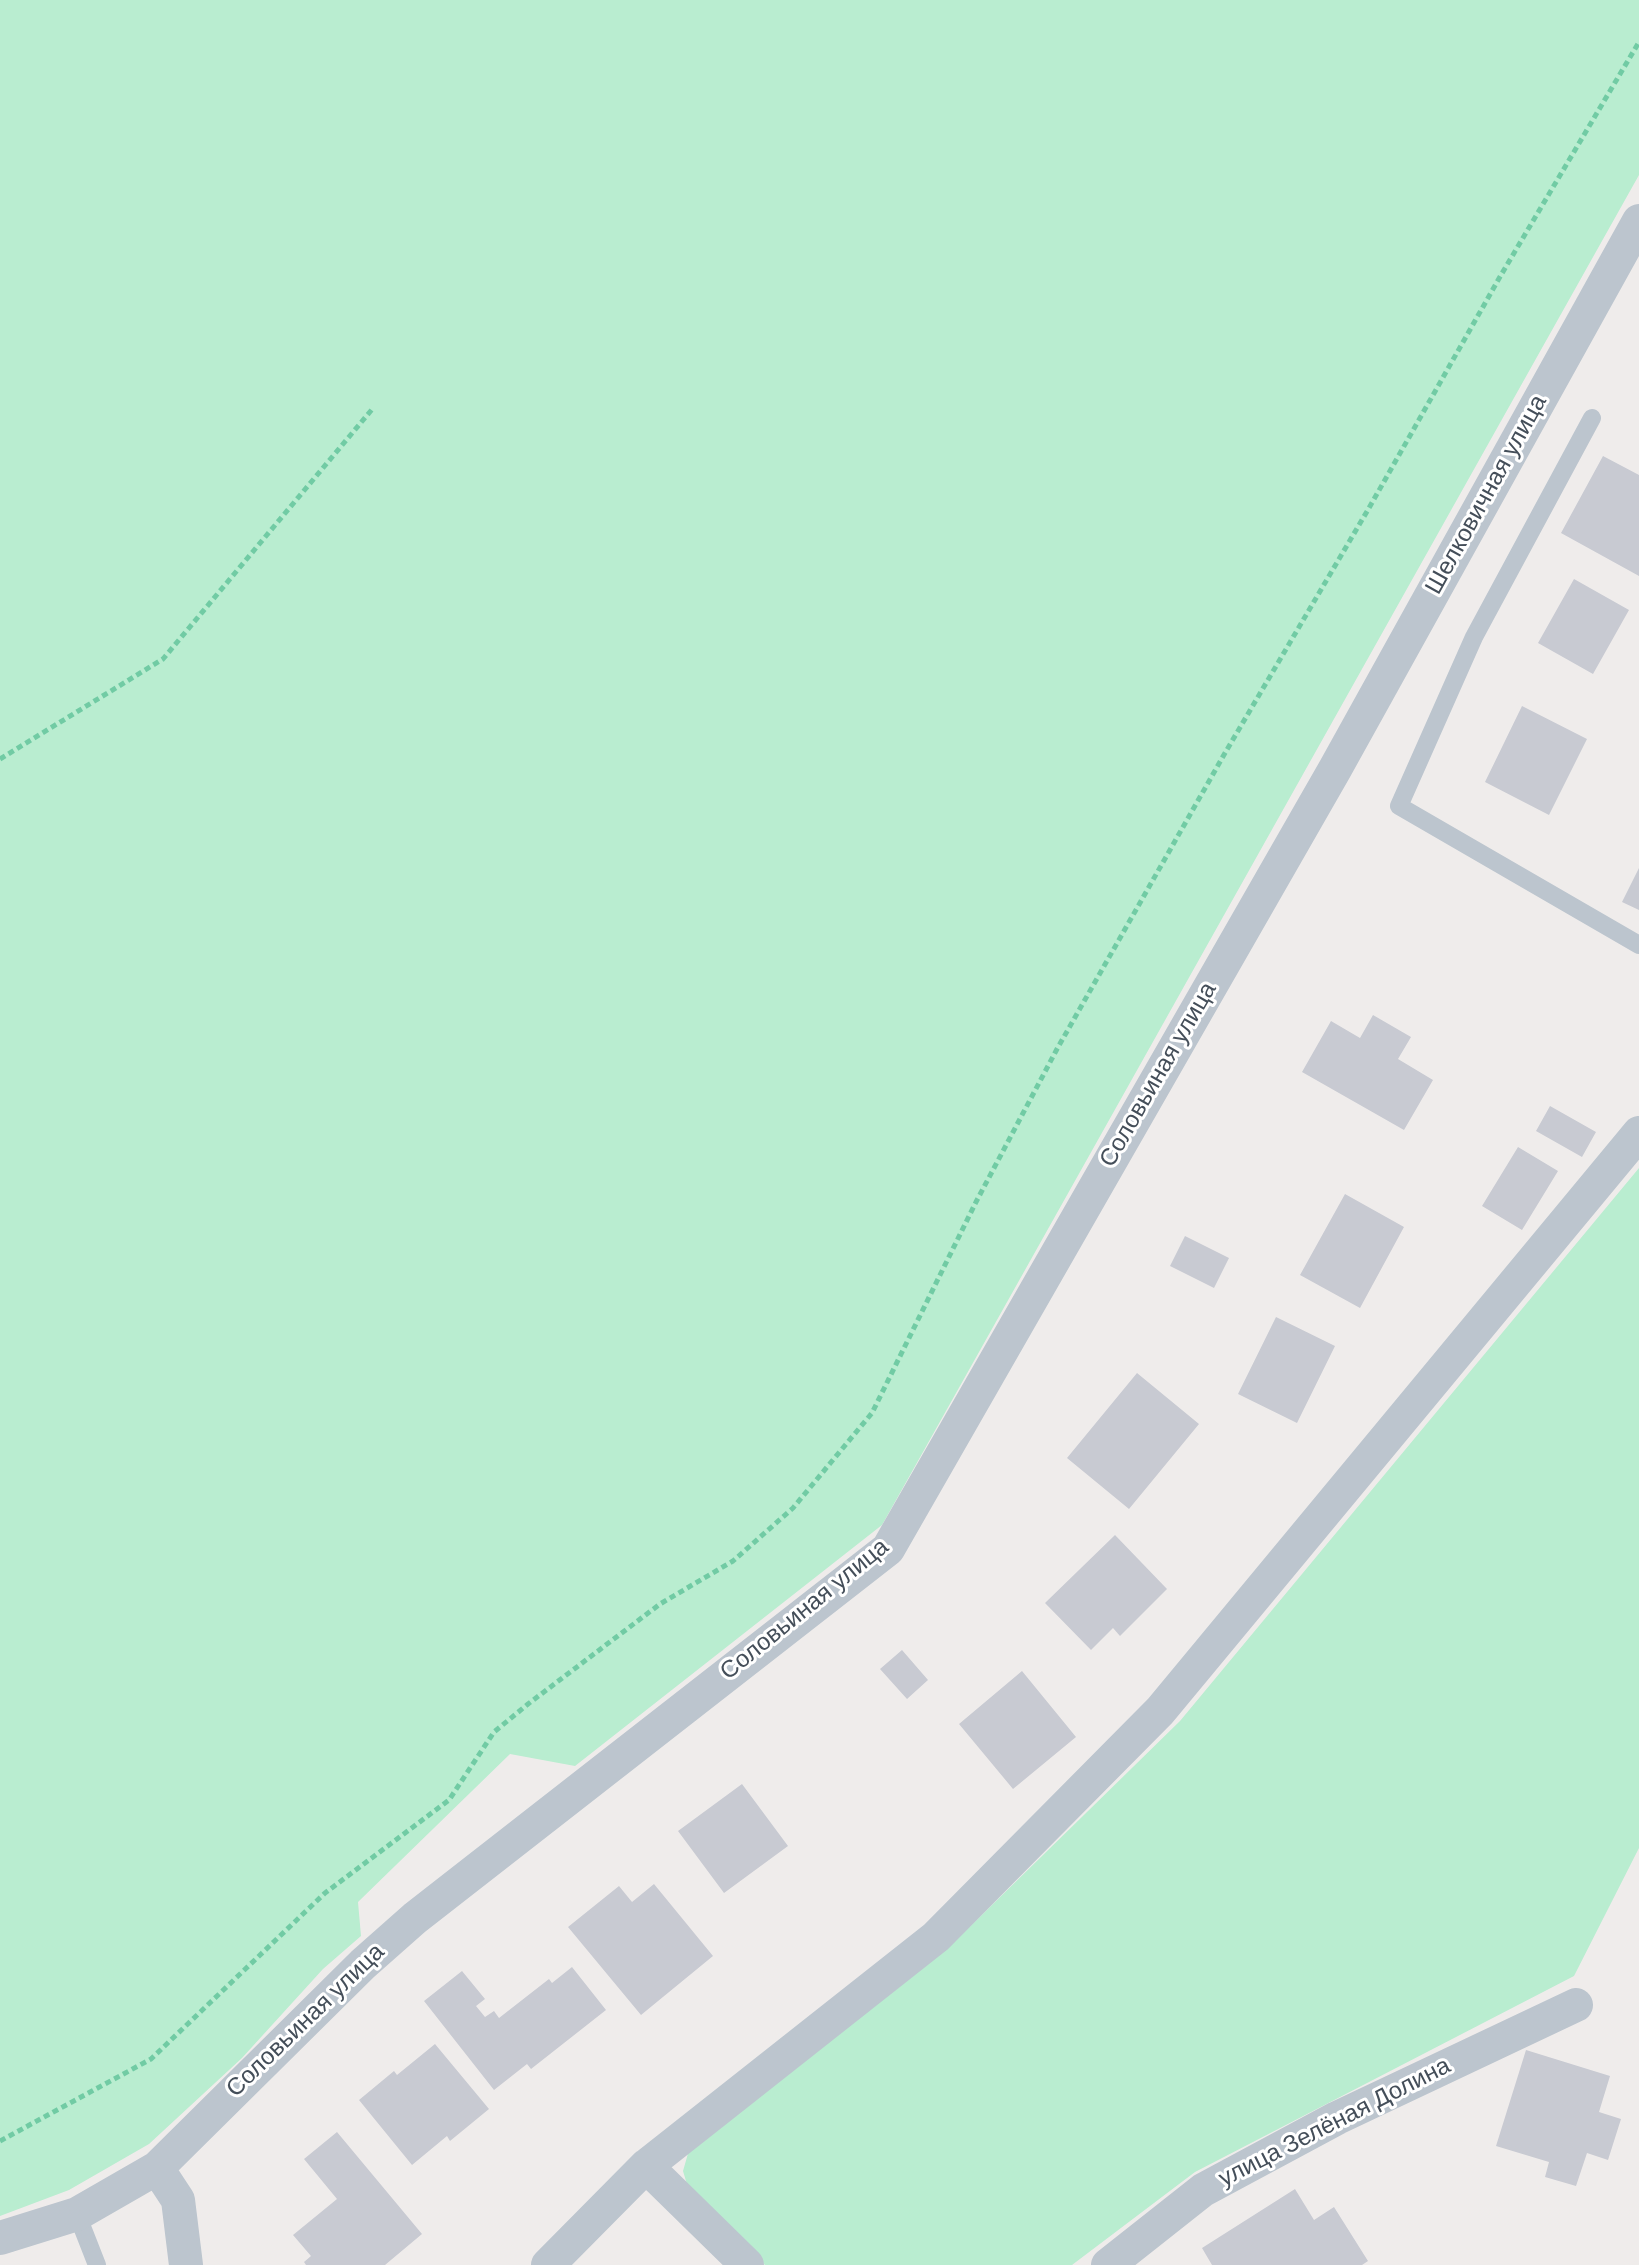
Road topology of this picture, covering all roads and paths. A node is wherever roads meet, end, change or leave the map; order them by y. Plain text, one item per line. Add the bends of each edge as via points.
1 (1639, 42) edge
2 (1639, 221) edge
3 (374, 407) dead end
4 (1592, 418) dead end
5 (0, 759) edge
6 (1335, 769) joint
7 (1639, 945) edge
8 (1639, 1133) edge
9 (1576, 2005) dead end
10 (0, 2141) edge
11 (646, 2166) junction
12 (157, 2168) junction
13 (77, 2214) junction
14 (0, 2238) edge
15 (97, 2265) edge
16 (186, 2265) edge
17 (548, 2265) edge
18 (747, 2265) edge
19 (1108, 2265) edge

1 - 10 path via 1057,1049 872,1413 793,1508 733,1561 660,1604 494,1732 449,1800 325,1893 151,2059
2 - 6 street, Шелковичная улица
3 - 5 path via 163,659
4 - 7 lane via 1474,637 1399,806
6 - 12 street, Соловьиная улица via 888,1549 415,1918
8 - 11 street via 1160,1711 936,1937
9 - 19 street, улица Зелёная Долина via 1337,2118 1203,2190
11 - 17 street
11 - 18 street
12 - 13 street, Соловьиная улица
12 - 16 street via 178,2200
13 - 14 street, Соловьиная улица
13 - 15 lane

